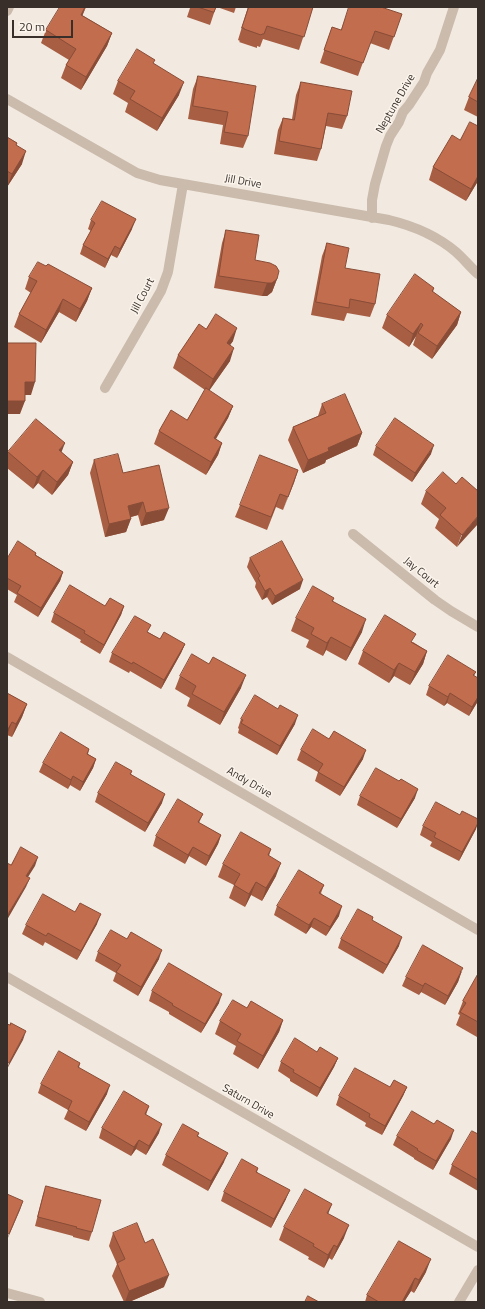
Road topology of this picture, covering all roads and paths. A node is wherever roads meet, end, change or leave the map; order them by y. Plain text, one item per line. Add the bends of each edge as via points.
1 (9, 7) edge
2 (454, 7) edge
3 (7, 11) edge
4 (7, 99) edge
5 (183, 184) junction
6 (372, 218) junction
7 (478, 274) edge
8 (105, 388) dead end
9 (353, 534) dead end
10 (478, 626) edge
11 (7, 657) edge
12 (478, 930) edge
13 (7, 977) edge
14 (478, 1247) edge
15 (478, 1270) edge
16 (7, 1293) edge
17 (40, 1302) edge
18 (459, 1302) edge

1 - 3 street
2 - 6 street, Neptune Drive via 440,50 386,146 375,184
4 - 5 street, Jill Drive via 128,169 150,178
5 - 6 street, Jill Drive
5 - 8 street, Jill Court via 168,272 161,291
6 - 7 street, Jill Drive via 406,224 428,233 456,252
9 - 10 street, Jay Court via 435,600
11 - 12 street, Andy Drive
13 - 14 street, Saturn Drive
15 - 18 street
16 - 17 street

